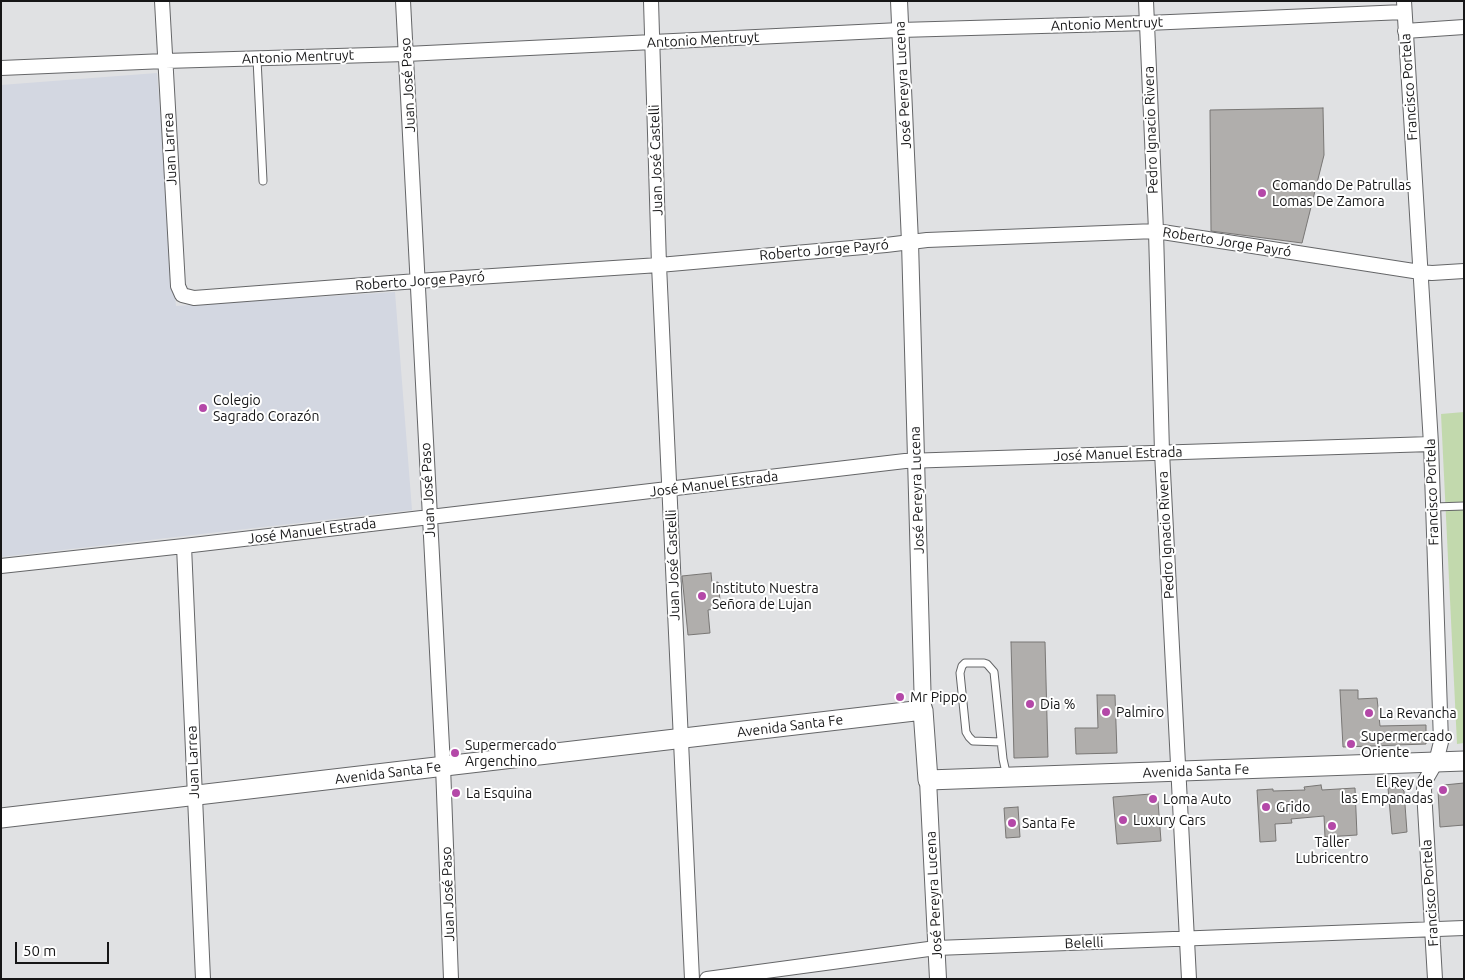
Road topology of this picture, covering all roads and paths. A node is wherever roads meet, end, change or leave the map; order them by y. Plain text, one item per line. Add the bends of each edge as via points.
1 (162, 1) edge
2 (403, 1) edge
3 (651, 1) edge
4 (899, 1) edge
5 (1146, 1) edge
6 (1404, 7) edge
7 (1147, 23) junction
8 (1464, 27) edge
9 (900, 30) junction
10 (1405, 30) junction
11 (653, 42) junction
12 (406, 54) junction
13 (257, 58) junction
14 (165, 61) junction
15 (1, 68) edge
16 (263, 181) dead end
17 (1156, 231) junction
18 (910, 242) junction
19 (659, 265) junction
20 (1464, 271) edge
21 (1420, 272) junction
22 (418, 281) junction
23 (182, 295) joint
24 (1431, 444) junction
25 (1162, 452) junction
26 (916, 461) junction
27 (670, 490) junction
28 (1464, 506) edge
29 (1434, 507) junction
30 (430, 517) junction
31 (184, 546) junction
32 (1, 566) edge
33 (923, 710) junction
34 (680, 739) junction
35 (1001, 742) junction
36 (1464, 761) edge
37 (1436, 762) junction
38 (443, 766) junction
39 (1178, 771) junction
40 (1007, 777) junction
41 (928, 780) junction
42 (194, 796) junction
43 (1, 818) edge
44 (1464, 928) edge
45 (1432, 929) junction
46 (1186, 939) junction
47 (936, 948) junction
48 (203, 979) edge
49 (451, 979) edge
50 (692, 979) edge
51 (707, 979) edge
52 (938, 979) edge
53 (1189, 979) edge
54 (1435, 979) edge

1 - 14 street, Juan Larrea
2 - 12 street, Juan José Paso
3 - 11 street, Juan José Castelli
4 - 9 street, José Pereyra Lucena
5 - 7 street, Pedro Ignacio Rivera
6 - 7 street, Antonio Mentruyt
6 - 10 street, Francisco Portela
7 - 9 street, Antonio Mentruyt
7 - 17 street, Pedro Ignacio Rivera
8 - 10 street
9 - 11 street, Antonio Mentruyt
9 - 18 street, José Pereyra Lucena
10 - 21 street, Francisco Portela
11 - 12 street, Antonio Mentruyt
11 - 19 street, Juan José Castelli
12 - 13 street, Antonio Mentruyt
12 - 22 street, Juan José Paso
13 - 14 street, Antonio Mentruyt
13 - 16 lane
14 - 15 street, Antonio Mentruyt
14 - 23 street, Juan Larrea via 178,286
17 - 18 street, Roberto Jorge Payró
17 - 21 street, Roberto Jorge Payró
17 - 25 street, Pedro Ignacio Rivera
18 - 19 street, Roberto Jorge Payró
18 - 26 street, José Pereyra Lucena
19 - 22 street, Roberto Jorge Payró
19 - 27 street, Juan José Castelli
20 - 21 street, Roberto Jorge Payró
21 - 24 street, Francisco Portela
22 - 23 street, Roberto Jorge Payró via 194,298
22 - 30 street, Juan José Paso
24 - 25 street, José Manuel Estrada
24 - 29 street, Francisco Portela
25 - 26 street, José Manuel Estrada
25 - 39 street, Pedro Ignacio Rivera
26 - 27 street, José Manuel Estrada
26 - 33 street, José Pereyra Lucena
27 - 30 street, José Manuel Estrada
27 - 34 street, Juan José Castelli
28 - 29 lane
29 - 37 street, Francisco Portela via 1442,742
30 - 31 street, José Manuel Estrada
30 - 38 street, Juan José Paso
31 - 32 street, José Manuel Estrada
31 - 42 street, Juan Larrea
33 - 34 main road, Avenida Santa Fe
33 - 41 main road, José Pereyra Lucena
34 - 38 main road, Avenida Santa Fe
34 - 50 street, Juan José Castelli
35 - 35 lane via 994,672 984,662 965,663 960,673 966,732 973,741
35 - 40 lane
36 - 37 main road, Avenida Santa Fe
37 - 39 main road, Avenida Santa Fe
37 - 45 street, Francisco Portela via 1425,781 1424,790
38 - 42 main road, Avenida Santa Fe
38 - 49 street, Juan José Paso
39 - 40 main road, Avenida Santa Fe
39 - 46 street, Pedro Ignacio Rivera
40 - 41 main road, Avenida Santa Fe
41 - 47 street, José Pereyra Lucena
42 - 43 main road, Avenida Santa Fe
42 - 48 street, Juan Larrea
44 - 45 street, Belelli
45 - 46 street, Belelli
45 - 54 street, Francisco Portela
46 - 47 street, Belelli
46 - 53 street, Pedro Ignacio Rivera
47 - 51 street, Belelli
47 - 52 street, José Pereyra Lucena

